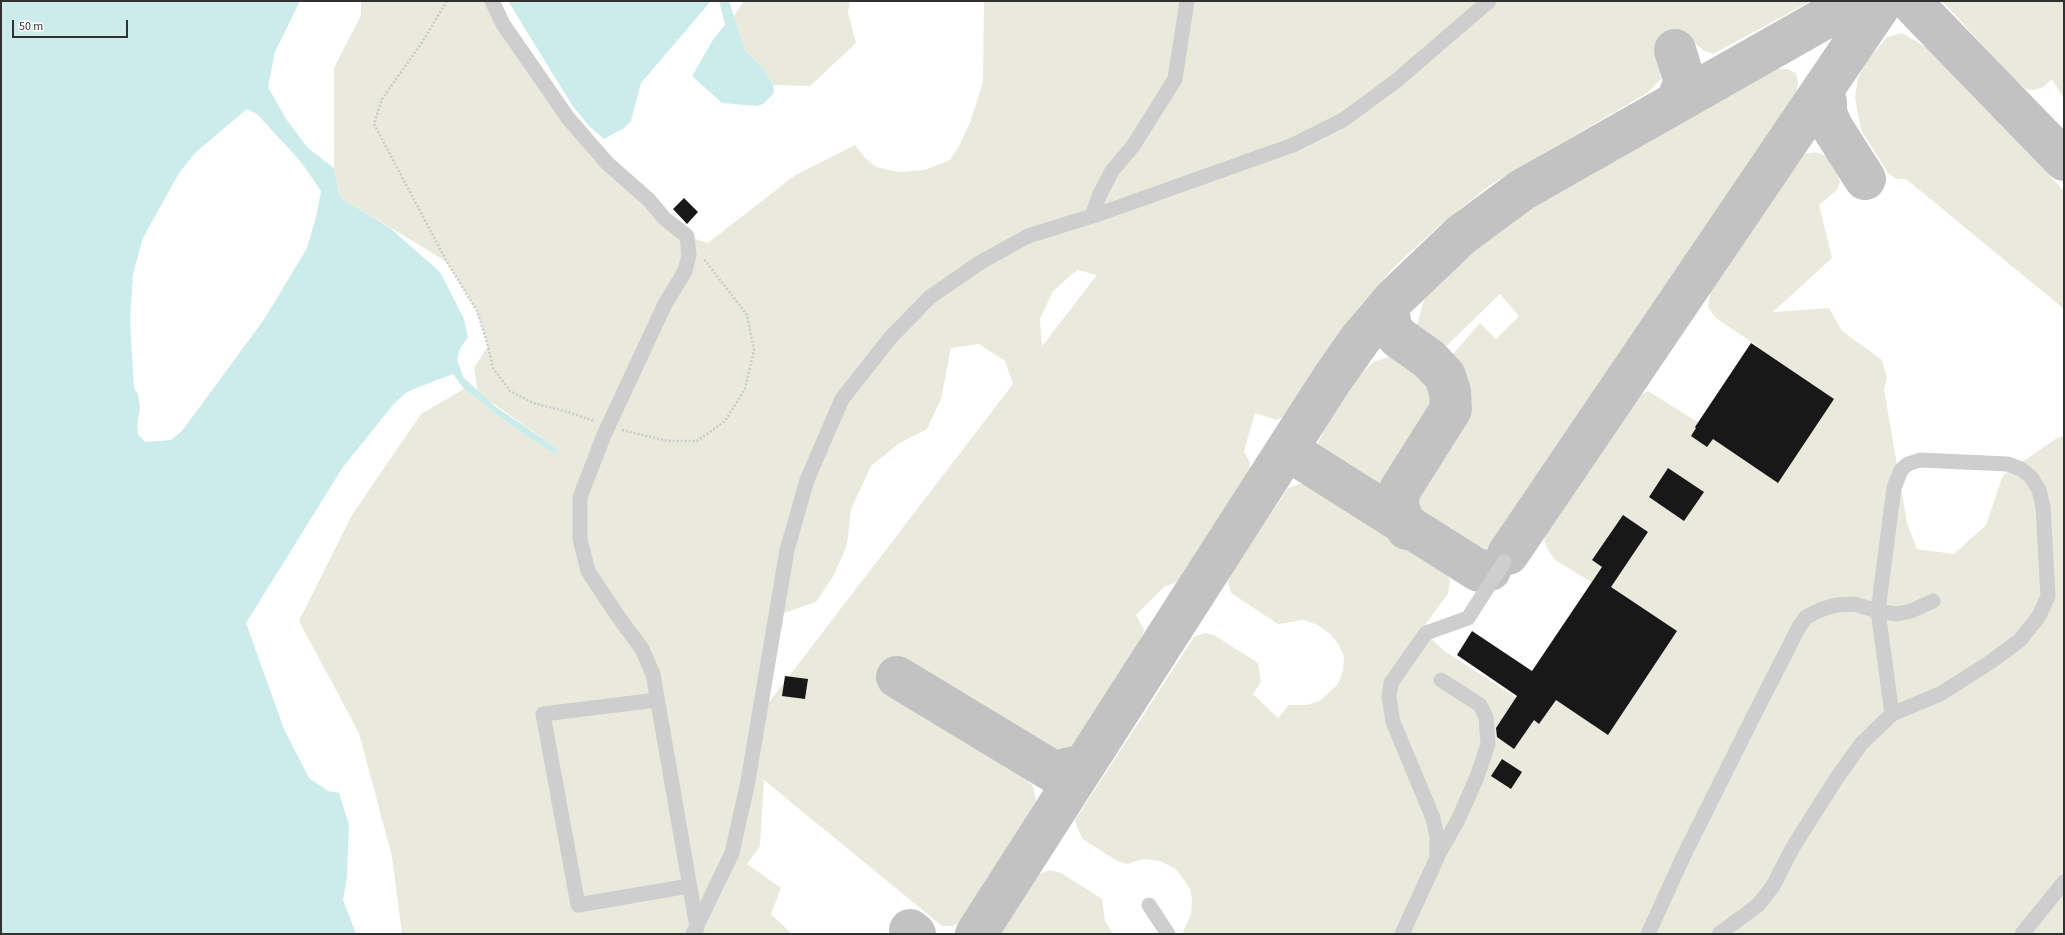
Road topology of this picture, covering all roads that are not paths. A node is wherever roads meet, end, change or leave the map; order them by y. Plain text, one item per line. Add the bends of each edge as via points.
1 (492, 1) edge
2 (1187, 1) edge
3 (1490, 1) edge
4 (1092, 216) junction
5 (1504, 562) dead end
6 (1933, 601) dead end
7 (1878, 611) junction
8 (1441, 680) dead end
9 (657, 700) junction
10 (1892, 714) junction
11 (1437, 858) junction
12 (2064, 882) edge
13 (689, 886) junction
14 (1149, 905) dead end
15 (695, 931) edge
16 (1168, 934) edge
17 (1402, 934) edge
18 (1648, 934) edge
19 (1719, 934) edge
20 (2022, 934) edge

1 - 9 lane via 503,24 568,118 608,164 649,200 665,219 687,236 689,255 686,271 665,304 608,427 580,497 580,539 588,571 642,649 653,674
2 - 4 lane via 1175,79 1133,146 1112,171
3 - 4 lane via 1396,81 1343,120 1292,145
4 - 15 lane via 1028,236 981,262 930,297 892,337 842,399 807,480 787,550 748,781 732,853
5 - 11 lane via 1468,618 1426,633 1391,683 1389,697 1394,722 1433,818 1437,837
6 - 7 lane via 1897,614
7 - 10 lane
7 - 10 lane via 1894,488 1901,470 1908,464 1920,460 2008,464 2021,469 2031,477 2043,507 2048,573 2048,596 2039,616 2020,640 1989,663 1940,694
7 - 18 lane via 1854,604 1836,605 1806,618 1798,627 1684,855
8 - 11 lane via 1480,705 1486,717 1488,744 1458,820
9 - 13 lane
9 - 13 lane via 544,714 578,905
10 - 19 lane via 1862,743 1838,776 1793,847 1773,886 1762,900
11 - 17 lane
12 - 20 lane
13 - 15 lane
14 - 16 lane

